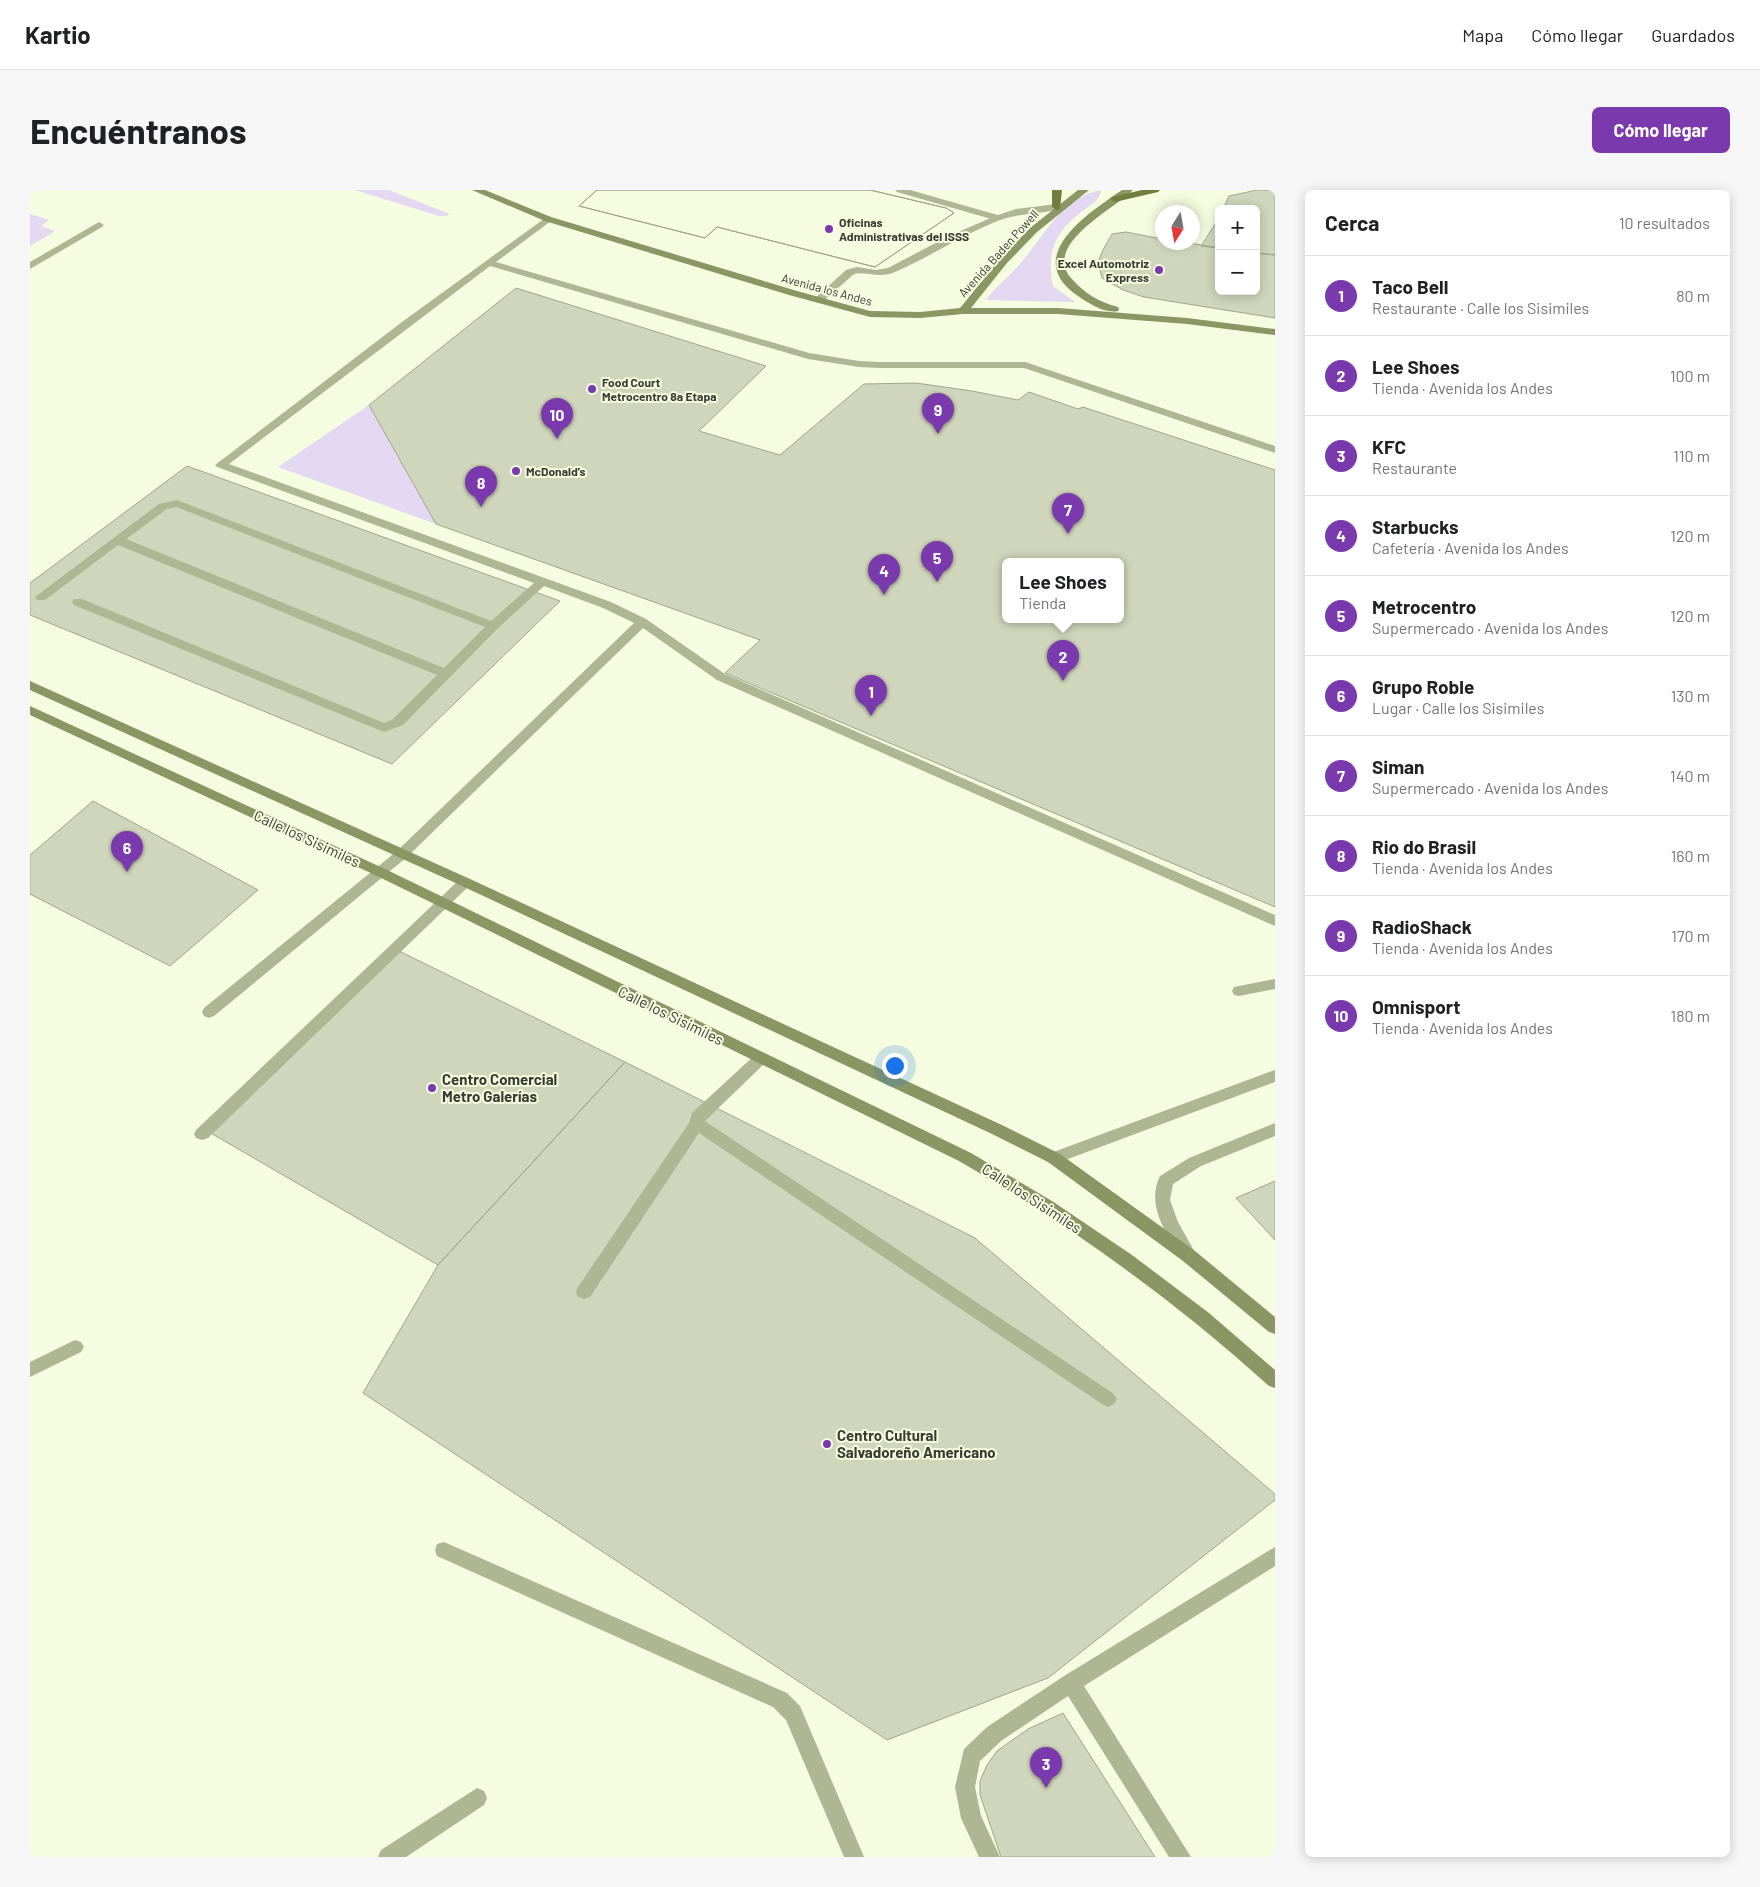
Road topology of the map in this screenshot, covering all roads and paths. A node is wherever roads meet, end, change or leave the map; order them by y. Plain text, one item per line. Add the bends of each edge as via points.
1 (477, 190) edge
2 (900, 190) edge
3 (1056, 190) edge
4 (1084, 190) edge
5 (1128, 190) edge
6 (1155, 190) edge
7 (1115, 199) junction
8 (1057, 207) junction
9 (998, 218) junction
10 (548, 219) junction
11 (99, 225) dead end
12 (489, 263) junction
13 (30, 266) edge
14 (818, 300) junction
15 (963, 311) junction
16 (1186, 320) junction
17 (1275, 332) edge
18 (1275, 450) edge
19 (117, 540) junction
20 (543, 581) junction
21 (41, 596) dead end
22 (78, 602) dead end
23 (642, 622) junction
24 (493, 626) junction
25 (446, 674) junction
26 (30, 685) edge
27 (30, 710) edge
28 (402, 854) junction
29 (380, 872) junction
30 (465, 882) junction
31 (442, 904) junction
32 (1275, 921) edge
33 (1275, 984) edge
34 (1239, 991) dead end
35 (209, 1012) dead end
36 (761, 1058) junction
37 (1275, 1076) edge
38 (697, 1124) junction
39 (1275, 1129) edge
40 (202, 1134) dead end
41 (1054, 1158) junction
42 (1189, 1256) junction
43 (584, 1292) dead end
44 (1271, 1319) edge
45 (75, 1348) dead end
46 (30, 1370) edge
47 (1275, 1381) edge
48 (1108, 1399) dead end
49 (444, 1550) dead end
50 (1275, 1556) edge
51 (1071, 1683) junction
52 (477, 1798) dead end
53 (388, 1857) edge
54 (854, 1857) edge
55 (990, 1857) edge
56 (1181, 1857) edge

1 - 10 main road, Avenida los Andes
2 - 9 street
3 - 8 main road
4 - 8 main road
5 - 7 main road
6 - 7 main road
7 - 16 main road via 1065,243 1059,266 1065,282 1096,305
8 - 9 street, Avenida Baden Powell via 1016,212
8 - 15 main road, Avenida Baden Powell via 1002,263
9 - 14 street, Avenida Baden Powell via 891,270 850,272
10 - 12 street
10 - 14 main road, Avenida los Andes
11 - 13 street
12 - 18 street via 808,356 880,365 1024,365
12 - 20 street via 221,465
14 - 15 main road, Avenida los Andes via 870,314 920,315
15 - 16 main road, Avenida los Andes via 1058,312
16 - 17 main road, Avenida los Andes
19 - 21 street
19 - 24 street via 163,506 177,503
19 - 25 street
20 - 23 street
20 - 24 street
22 - 25 street via 384,728 398,722
23 - 28 street
23 - 32 street via 721,677
24 - 25 street
26 - 28 main road, Calle los Sisimiles
27 - 29 main road, Calle los Sisimiles
28 - 29 street
28 - 30 main road, Calle los Sisimiles
29 - 31 main road, Calle los Sisimiles
29 - 35 street
30 - 31 street
30 - 41 main road, Calle los Sisimiles
31 - 36 main road, Calle los Sisimiles
31 - 40 street
33 - 34 street
36 - 38 street via 698,1116
36 - 47 main road, Calle los Sisimiles via 965,1156 1020,1188 1158,1282
37 - 41 street
38 - 43 street
38 - 48 street
39 - 42 street via 1195,1162 1166,1181 1162,1200 1170,1224
41 - 42 main road, Calle los Sisimiles
42 - 44 main road, Calle los Sisimiles
45 - 46 street
49 - 54 street via 780,1700 793,1714
50 - 51 street
51 - 55 street via 994,1734 971,1756 965,1787 971,1818
51 - 56 street
52 - 53 street

